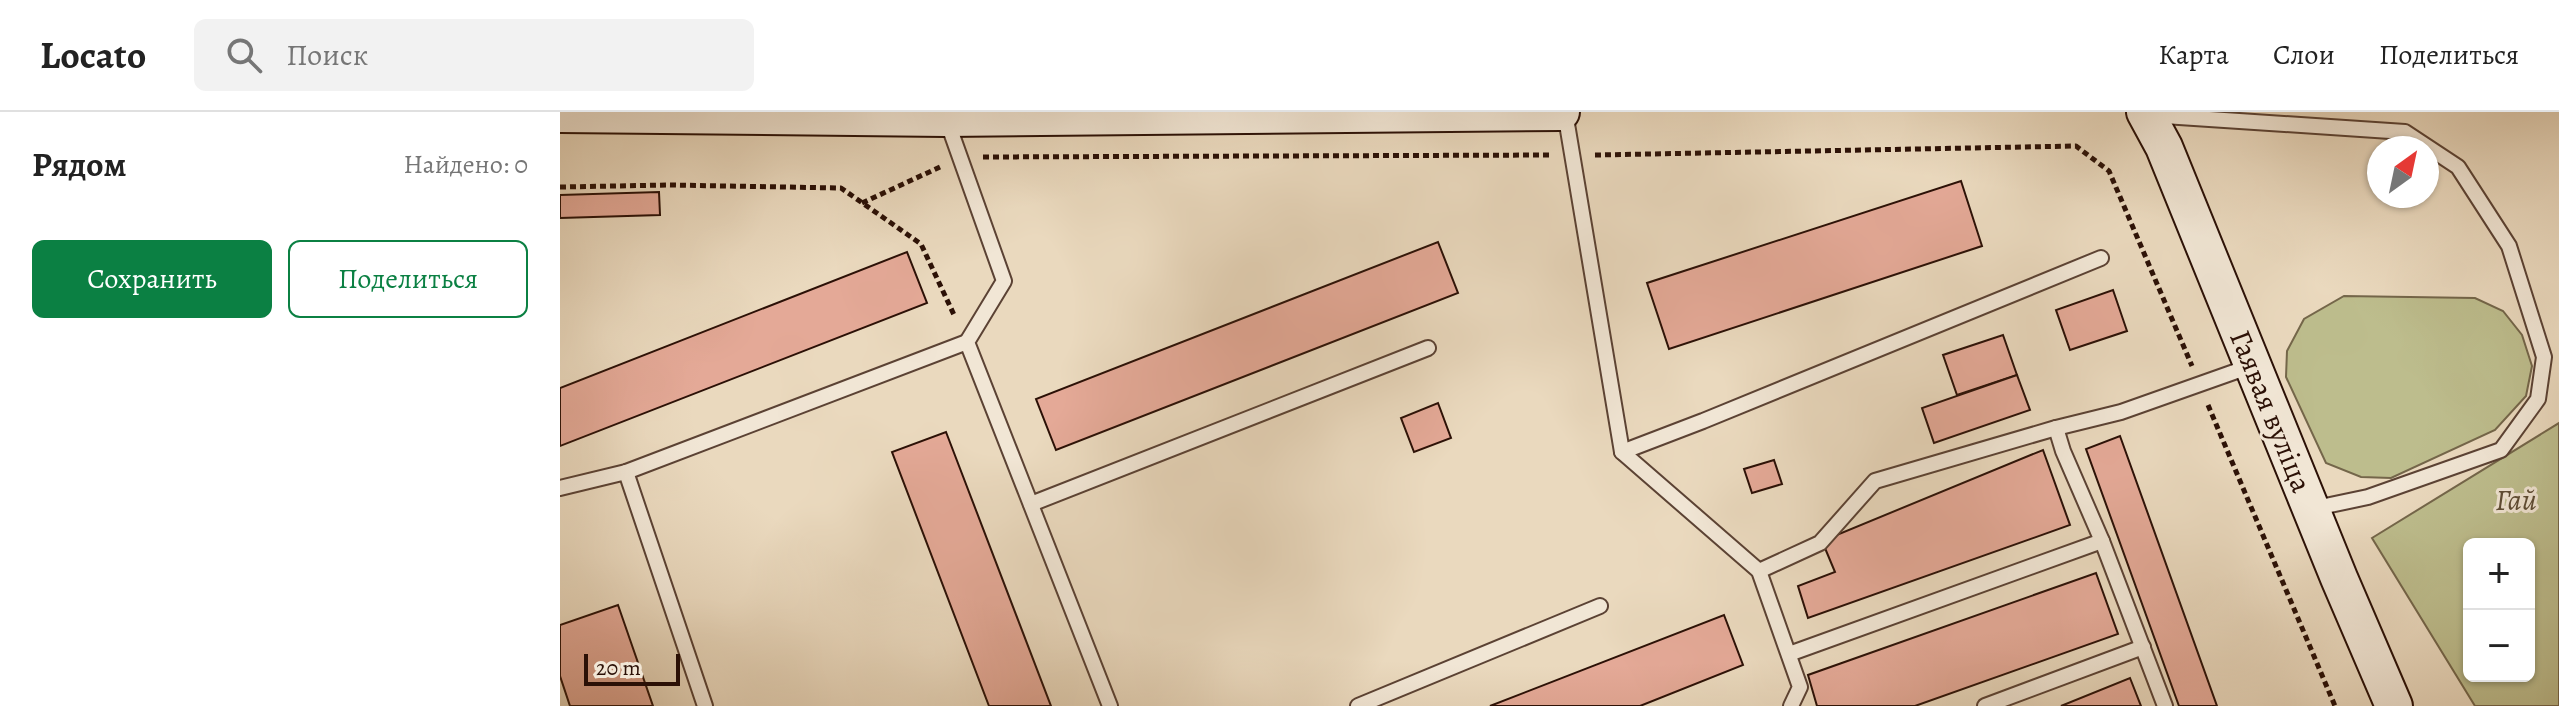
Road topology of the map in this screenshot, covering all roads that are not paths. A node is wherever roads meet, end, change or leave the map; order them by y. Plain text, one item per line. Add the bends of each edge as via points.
1 (1563, 112) edge
2 (642, 113) edge
3 (2147, 113) edge
4 (560, 114) edge
5 (946, 118) junction
6 (2101, 258) dead end
7 (967, 342) junction
8 (1428, 348) dead end
9 (2252, 366) junction
10 (2056, 428) junction
11 (1622, 452) junction
12 (626, 472) junction
13 (560, 488) edge
14 (1031, 504) junction
15 (2311, 509) junction
16 (2102, 541) junction
17 (1759, 571) junction
18 (1600, 606) dead end
19 (2143, 647) junction
20 (1789, 654) junction
21 (705, 706) edge
22 (1110, 706) edge
23 (1358, 706) edge
24 (1791, 706) edge
25 (1985, 706) edge
26 (2165, 706) edge
27 (2394, 706) edge

1 - 5 main road
1 - 11 lane
2 - 4 main road
2 - 5 main road
3 - 9 main road, Гаявая вуліца
3 - 15 lane via 2405,132 2458,167 2509,246 2544,357 2538,399 2501,450 2368,497
5 - 7 lane via 1004,281
6 - 11 lane
7 - 12 lane
7 - 14 lane
8 - 14 lane
9 - 10 lane via 2121,412
9 - 15 main road, Гаявая вуліца
10 - 16 lane
10 - 17 lane via 1875,481 1820,543
11 - 17 lane
12 - 13 lane
12 - 21 lane
14 - 22 lane
15 - 27 main road, Гаявая вуліца
16 - 19 lane
16 - 20 lane
17 - 20 lane
18 - 23 lane
19 - 25 lane
19 - 26 lane
20 - 24 lane via 1800,687

